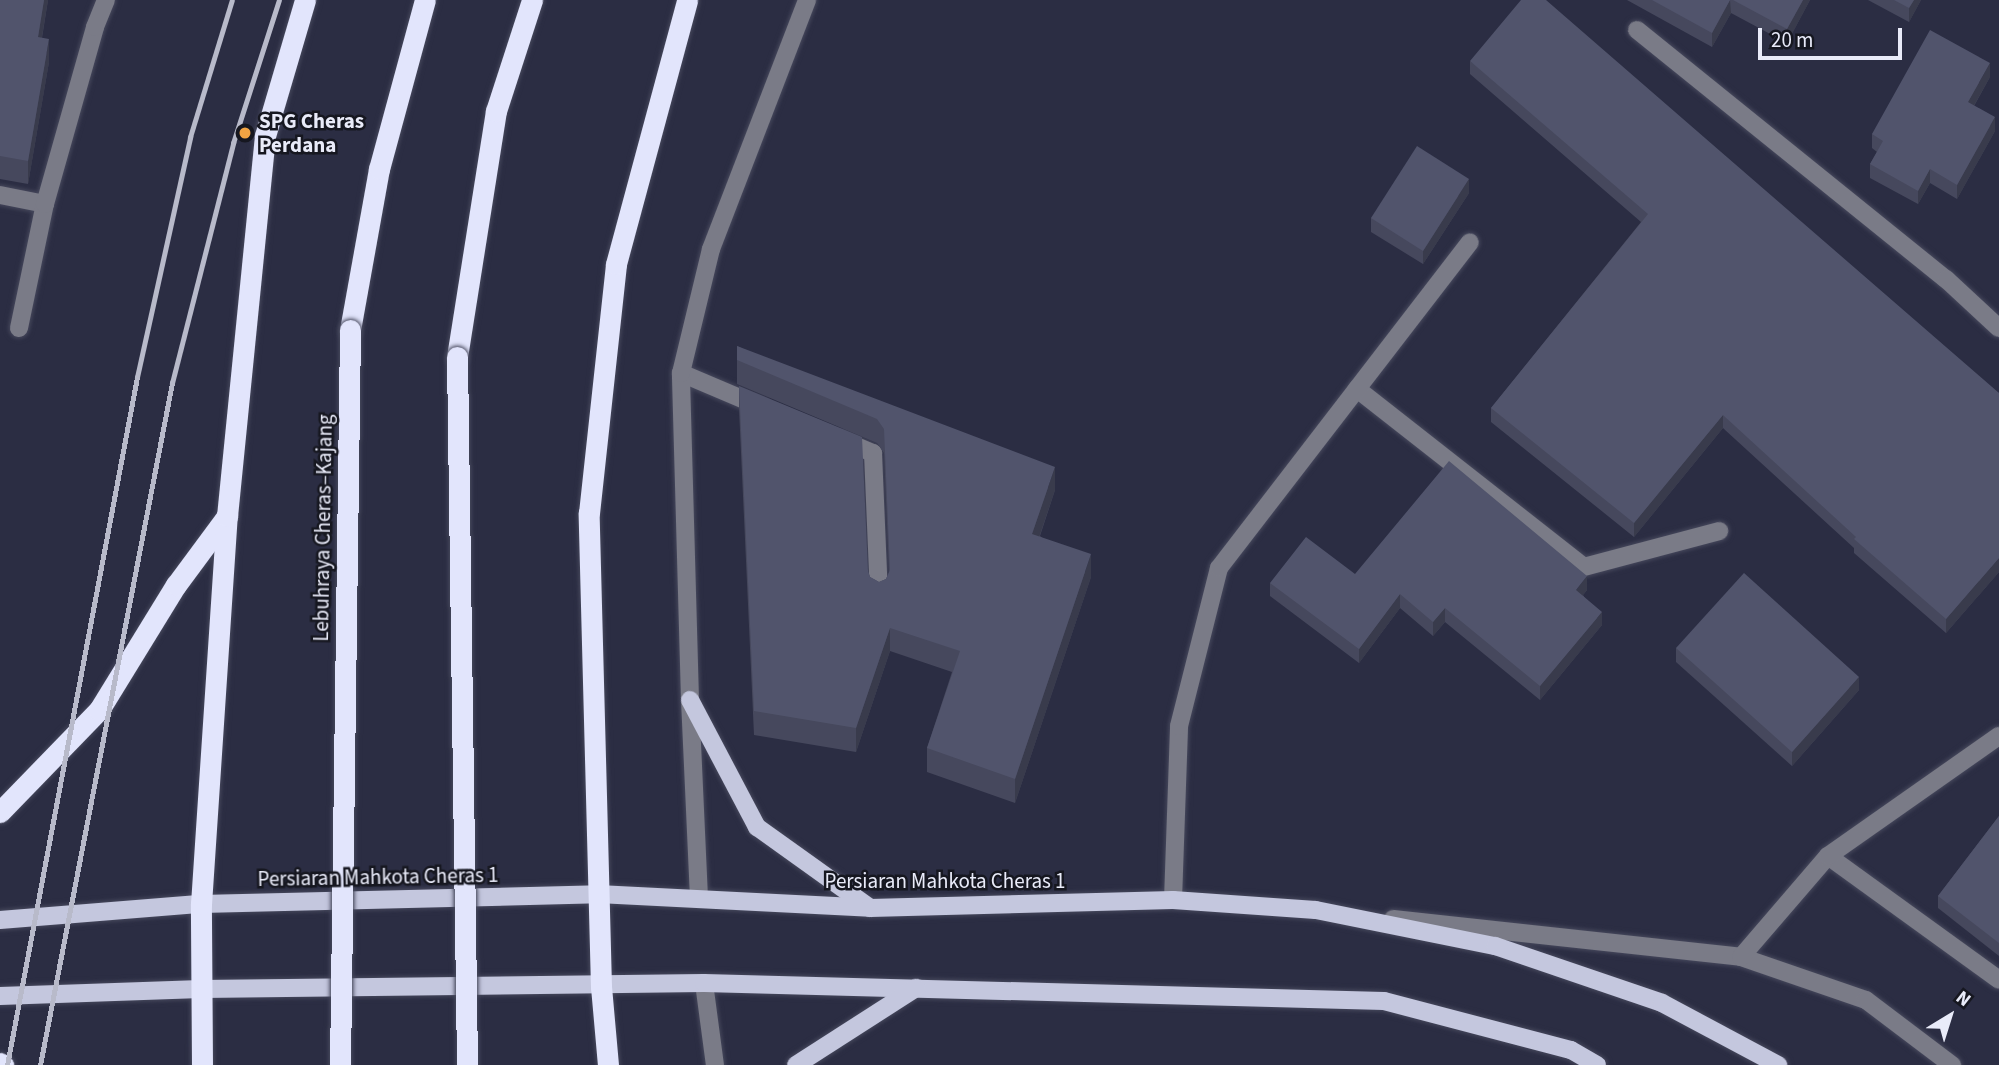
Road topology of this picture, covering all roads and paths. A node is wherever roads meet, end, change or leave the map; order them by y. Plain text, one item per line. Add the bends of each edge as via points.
1 (106, 0) edge
2 (305, 0) edge
3 (425, 0) edge
4 (532, 0) edge
5 (687, 0) edge
6 (807, 0) edge
7 (1637, 30) dead end
8 (0, 195) edge
9 (45, 204) junction
10 (1470, 242) dead end
11 (19, 328) dead end
12 (1999, 328) edge
13 (681, 373) junction
14 (1357, 389) junction
15 (783, 416) edge
16 (822, 432) edge
17 (227, 516) junction
18 (1719, 531) dead end
19 (879, 594) edge
20 (690, 700) junction
21 (1999, 736) edge
22 (0, 812) edge
23 (1828, 856) junction
24 (598, 894) junction
25 (699, 898) junction
26 (1173, 900) junction
27 (201, 904) junction
28 (870, 908) junction
29 (1317, 910) junction
30 (0, 920) edge
31 (1741, 957) junction
32 (1999, 980) edge
33 (704, 983) junction
34 (601, 986) junction
35 (916, 988) junction
36 (201, 989) junction
37 (0, 996) edge
38 (202, 1065) edge
39 (340, 1065) edge
40 (467, 1065) edge
41 (608, 1065) edge
42 (715, 1065) edge
43 (796, 1065) edge
44 (1597, 1065) edge
45 (1778, 1065) edge
46 (1952, 1065) edge

1 - 9 street
2 - 17 highway via 265,136
3 - 39 highway, Lebuhraya Cheras–Kajang, bridge via 379,169 350,330
4 - 40 highway, bridge via 496,111 457,357
5 - 24 highway via 616,264 589,513
6 - 13 street via 711,249
7 - 12 street via 1946,279
8 - 9 street
9 - 11 street
10 - 14 street
13 - 15 street
13 - 20 street
14 - 18 street via 1584,567
14 - 26 street via 1219,568 1179,726
16 - 19 street via 873,453
17 - 22 highway via 176,584 99,709
17 - 27 highway
20 - 25 street
20 - 28 main road via 757,827
21 - 23 street
23 - 31 street
23 - 32 street
24 - 25 main road, Persiaran Mahkota Cheras 1
24 - 27 main road, Persiaran Mahkota Cheras 1
24 - 34 highway
25 - 28 main road, Persiaran Mahkota Cheras 1
26 - 28 main road, Persiaran Mahkota Cheras 1
26 - 29 main road, Persiaran Mahkota Cheras 1
27 - 30 main road, Persiaran Mahkota Cheras 1
27 - 36 highway
29 - 31 street
29 - 45 main road, Persiaran Mahkota Cheras 1 via 1495,946 1662,1003
31 - 46 street via 1866,1000
33 - 34 main road
33 - 35 main road
33 - 42 street
34 - 36 main road
34 - 41 highway
35 - 43 main road
35 - 44 main road via 1384,1001 1571,1050
36 - 37 main road
36 - 38 highway

